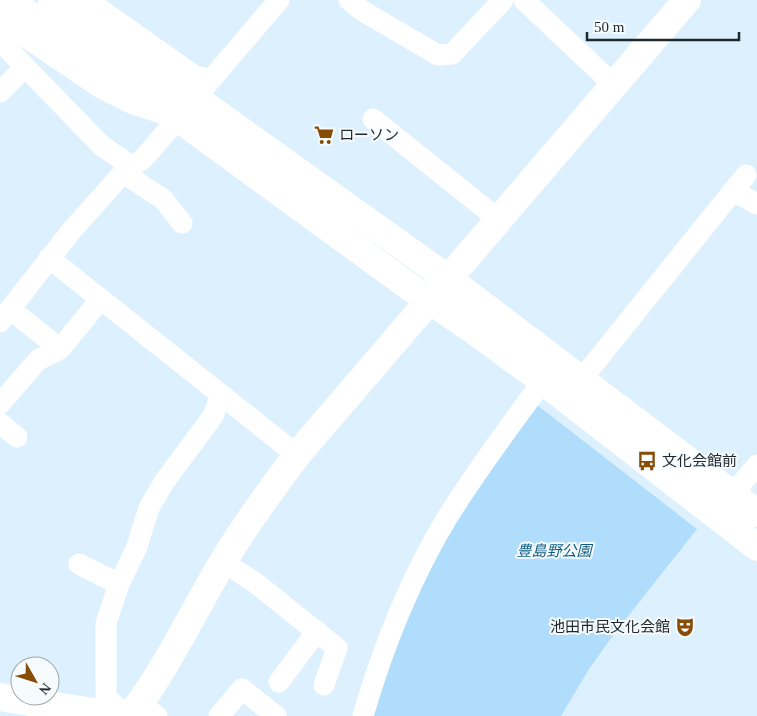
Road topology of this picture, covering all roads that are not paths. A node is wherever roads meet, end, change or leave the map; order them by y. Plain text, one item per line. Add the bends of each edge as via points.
1 (8, 0) edge
2 (52, 0) edge
3 (87, 0) edge
4 (349, 0) edge
5 (503, 0) edge
6 (686, 0) edge
7 (274, 2) edge
8 (529, 2) edge
9 (0, 20) edge
10 (0, 41) edge
11 (24, 68) junction
12 (614, 85) junction
13 (0, 92) edge
14 (195, 99) junction
15 (373, 119) dead end
16 (127, 169) junction
17 (746, 175) dead end
18 (733, 191) junction
19 (757, 204) edge
20 (498, 219) junction
21 (182, 223) dead end
22 (49, 258) junction
23 (447, 278) junction
24 (100, 300) junction
25 (429, 300) junction
26 (5, 309) edge
27 (60, 349) junction
28 (581, 380) junction
29 (542, 381) junction
30 (221, 395) junction
31 (0, 404) edge
32 (0, 423) edge
33 (17, 437) dead end
34 (297, 455) junction
35 (757, 465) edge
36 (733, 494) junction
37 (757, 513) edge
38 (716, 516) junction
39 (757, 547) edge
40 (223, 562) junction
41 (80, 564) dead end
42 (119, 584) junction
43 (317, 631) junction
44 (278, 682) dead end
45 (324, 685) dead end
46 (0, 697) edge
47 (118, 716) edge
48 (130, 716) edge
49 (157, 716) edge
50 (219, 716) edge
51 (276, 716) edge
52 (363, 716) edge

1 - 14 street
2 - 14 street
3 - 14 street via 195,76
4 - 5 street via 438,55 452,54
6 - 12 street
7 - 14 street
8 - 12 street
9 - 14 street via 101,88 131,103
10 - 11 street
11 - 13 street
11 - 16 street
12 - 20 street
14 - 16 street via 144,158
14 - 23 street
14 - 25 street
15 - 20 street
16 - 21 street via 163,199
16 - 22 street
17 - 18 street
18 - 19 street
18 - 28 street
20 - 23 street
22 - 24 street
22 - 26 street
23 - 25 street
23 - 28 street
24 - 27 street
24 - 30 street
25 - 29 street
25 - 34 street
26 - 27 street
27 - 31 street via 38,360
28 - 36 street
29 - 38 street
29 - 52 street via 448,517 422,563 394,625
30 - 34 street
30 - 42 street via 213,416 164,482 149,508 136,549
32 - 33 street
34 - 40 street via 262,501
35 - 36 street
36 - 37 street
36 - 38 street
38 - 39 street
40 - 43 street
40 - 48 street via 147,694
41 - 42 street
42 - 48 street via 106,623 106,697
43 - 44 street
43 - 45 street via 337,648
46 - 47 street
48 - 49 street via 145,712 153,712
50 - 51 street via 242,689

